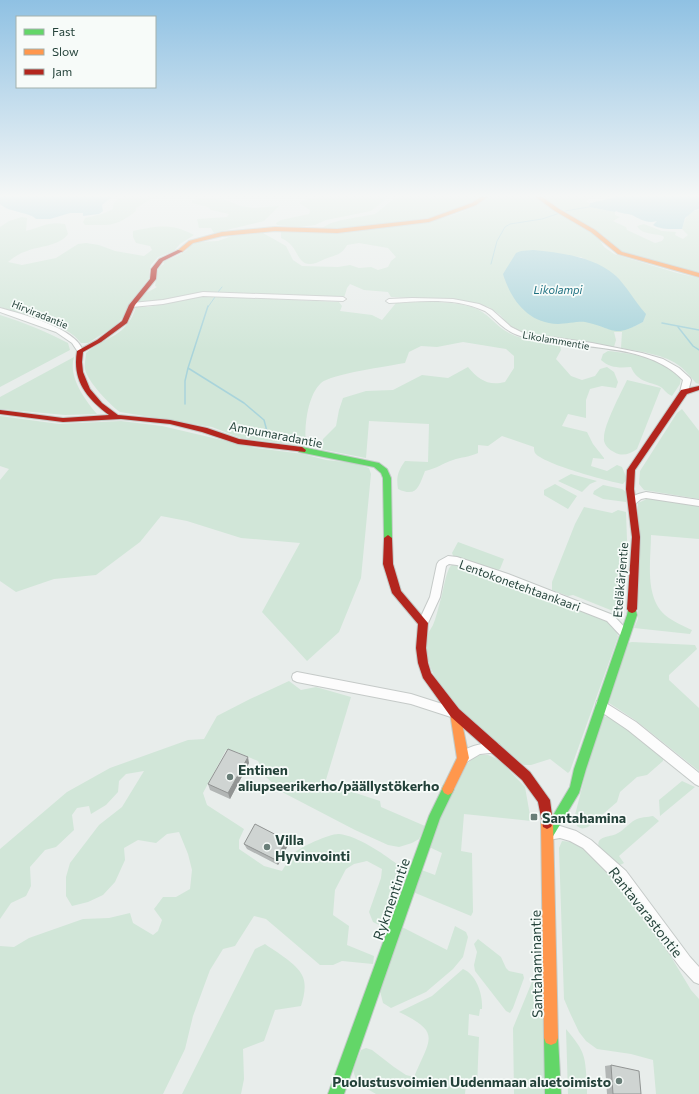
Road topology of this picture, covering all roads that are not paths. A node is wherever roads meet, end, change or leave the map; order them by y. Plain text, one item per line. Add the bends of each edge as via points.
1 (184, 248) edge
2 (612, 248) edge
3 (699, 276) edge
4 (343, 299) dead end
5 (389, 301) dead end
6 (132, 305) junction
7 (0, 310) edge
8 (80, 351) junction
9 (699, 388) edge
10 (684, 392) junction
11 (0, 412) edge
12 (116, 416) junction
13 (632, 502) junction
14 (699, 503) edge
15 (423, 623) junction
16 (625, 633) junction
17 (297, 677) dead end
18 (601, 705) junction
19 (455, 713) junction
20 (495, 748) junction
21 (463, 758) junction
22 (699, 780) edge
23 (548, 834) junction
24 (699, 977) edge
25 (336, 1094) edge
26 (553, 1094) edge

1 - 6 street via 161,260 154,269 153,279
2 - 3 street via 620,254
4 - 6 street via 203,294
5 - 10 street, Likolammentie via 466,303 489,310 506,326 520,334 651,357 666,362 684,375 687,380
6 - 8 street via 120,327
7 - 8 street, Hirviradantie via 63,334 74,340
8 - 12 street via 78,372 83,384 105,409
9 - 10 street
10 - 13 street, Eteläkärjentie via 631,470
11 - 12 street, Ampumaradantie via 63,420
12 - 15 street, Ampumaradantie via 170,422 238,441 305,450 376,465 384,471 387,478 388,564 397,593
13 - 14 street via 638,496 646,495
13 - 16 street, Eteläkärjentie via 636,537 632,615
15 - 16 street, Lentokonetehtaankaari via 435,596 442,564 448,560 505,576 610,618
15 - 19 street, Lentokonetehtaankaari via 421,648 427,675
16 - 18 street, Eteläkärjentie
17 - 19 street via 411,699
18 - 22 street
18 - 23 street, Eteläkärjentie via 575,789
19 - 20 street, Lentokonetehtaankaari
19 - 21 street
20 - 21 street via 479,749
20 - 23 street, Lentokonetehtaankaari via 526,776 544,800
21 - 25 street, Rykmentintie via 435,816
23 - 24 street, Rantavarastontie via 560,832 572,835 587,844 621,876
23 - 26 street, Santahaminantie

